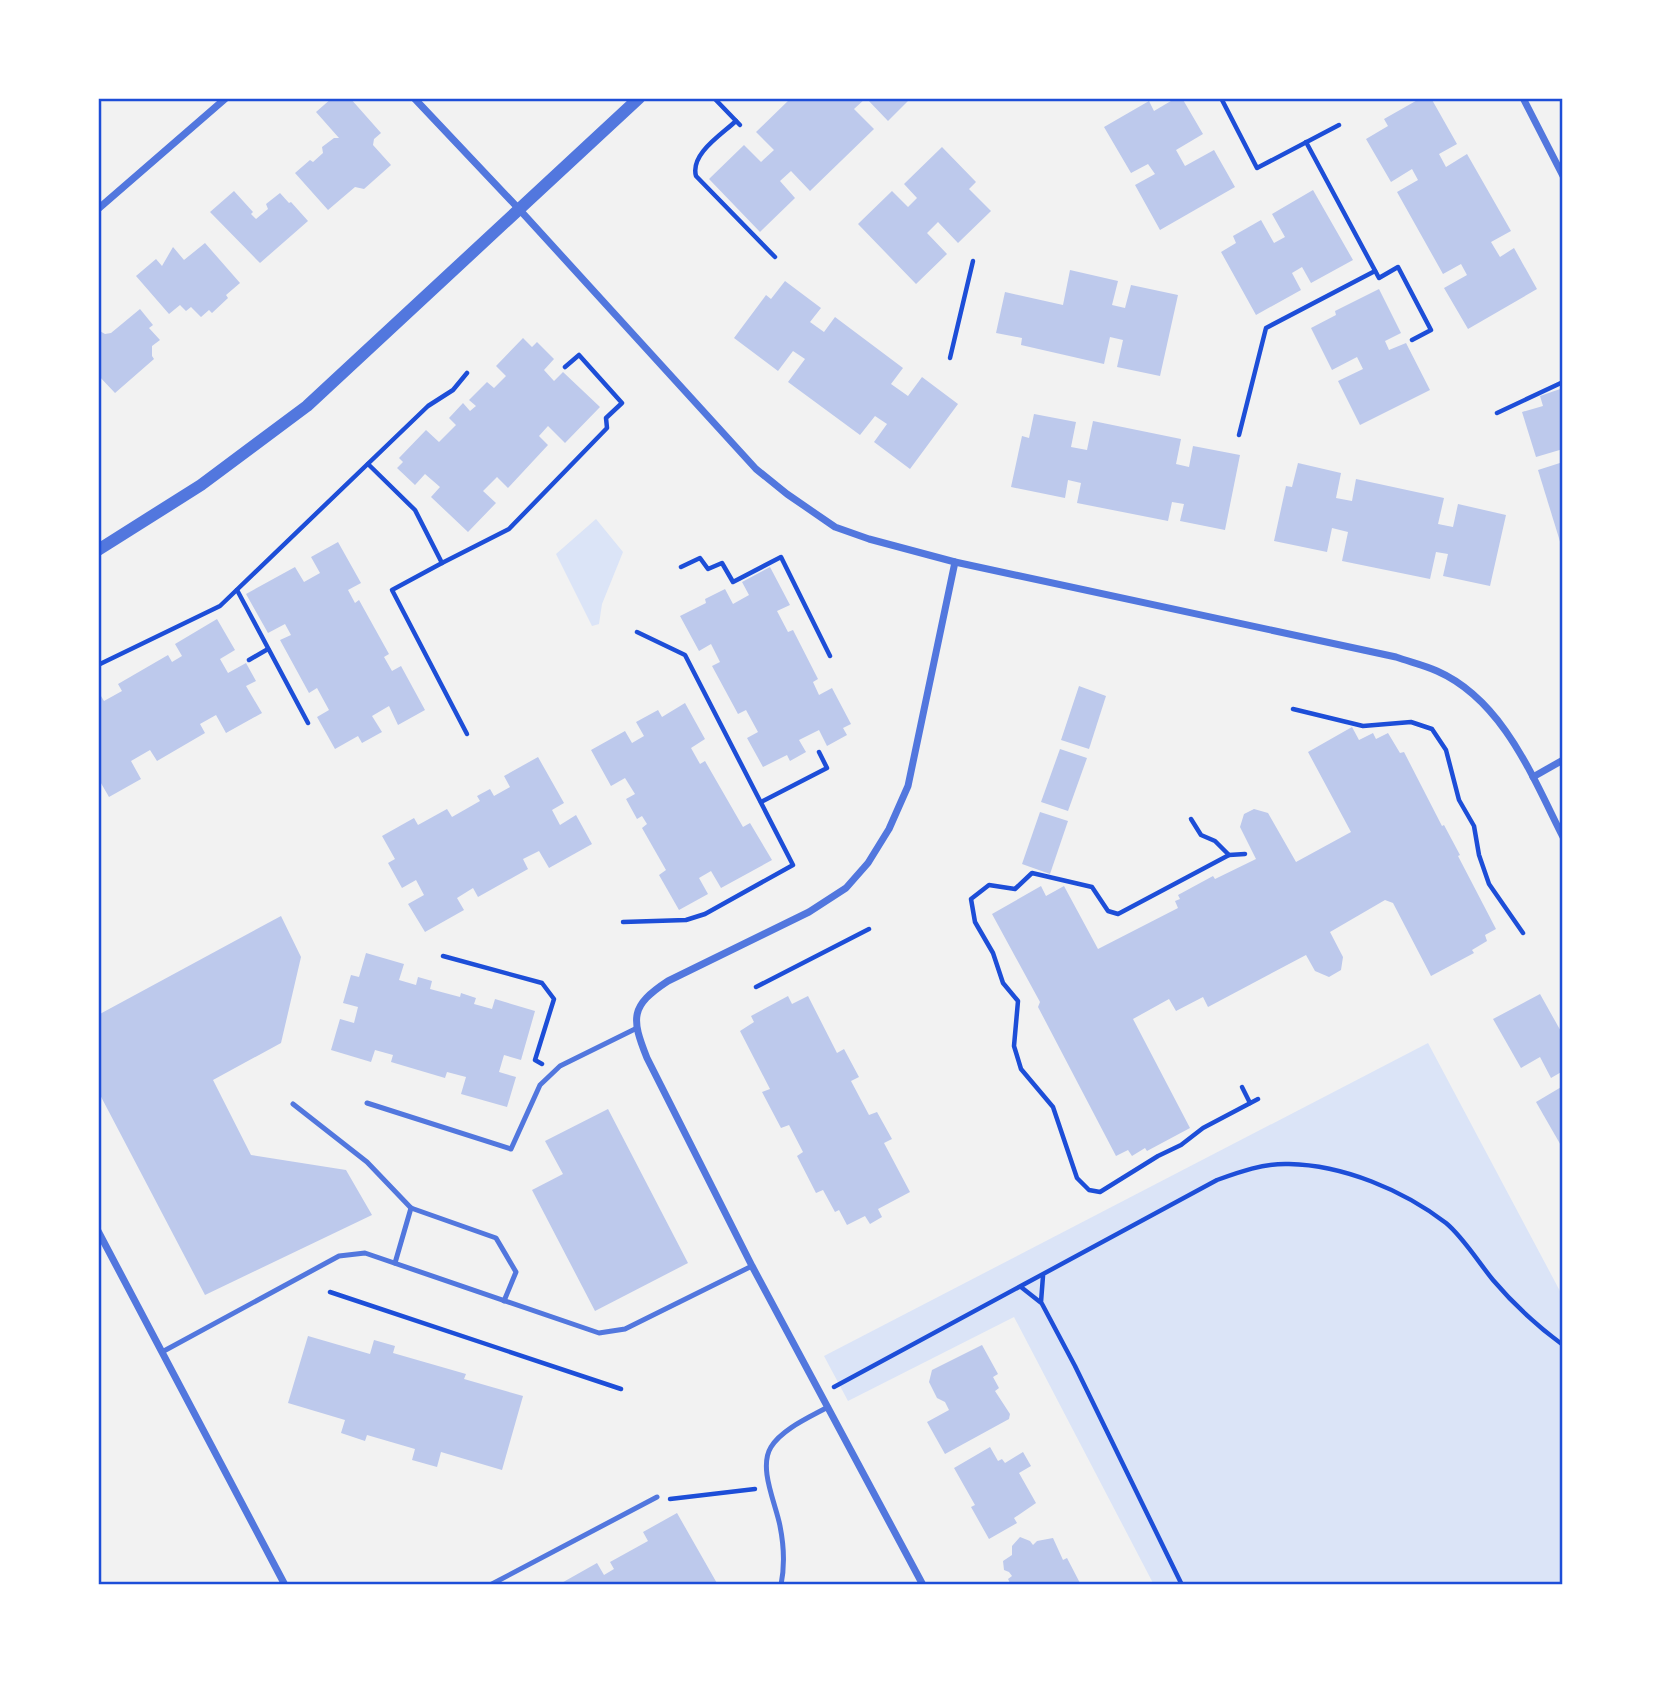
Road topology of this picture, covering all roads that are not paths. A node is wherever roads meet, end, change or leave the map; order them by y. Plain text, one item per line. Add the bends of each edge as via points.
1 (226, 98) edge
2 (414, 98) edge
3 (639, 98) edge
4 (1523, 98) edge
5 (1563, 176) edge
6 (518, 208) junction
7 (98, 209) edge
8 (98, 550) edge
9 (955, 562) junction
10 (1563, 760) edge
11 (1533, 777) junction
12 (1563, 837) edge
13 (635, 1029) junction
14 (367, 1102) dead end
15 (293, 1104) dead end
16 (411, 1208) junction
17 (98, 1231) edge
18 (395, 1263) junction
19 (752, 1266) junction
20 (504, 1301) junction
21 (162, 1352) junction
22 (828, 1407) junction
23 (657, 1497) road end
24 (285, 1585) edge
25 (490, 1585) edge
26 (780, 1585) edge
27 (923, 1585) edge

1 - 7 street
2 - 6 street
3 - 6 street
4 - 5 street
6 - 8 street via 307,406 201,485
6 - 9 street via 756,469 835,527
9 - 11 street via 1396,657 1439,672 1461,685 1498,722
9 - 13 street via 908,786 868,863 846,888 809,912 648,994 638,1010
10 - 11 street
11 - 12 street
13 - 14 lane via 554,1071 540,1085 511,1149
13 - 19 street
15 - 16 lane via 367,1161
16 - 18 lane
16 - 20 lane via 496,1238 516,1272
17 - 21 street
18 - 20 lane
18 - 21 lane via 365,1253 339,1256
19 - 20 lane via 625,1329 599,1333
19 - 22 street
21 - 24 street
22 - 26 lane via 793,1426 770,1448 766,1472 782,1540
22 - 27 street
23 - 25 lane

